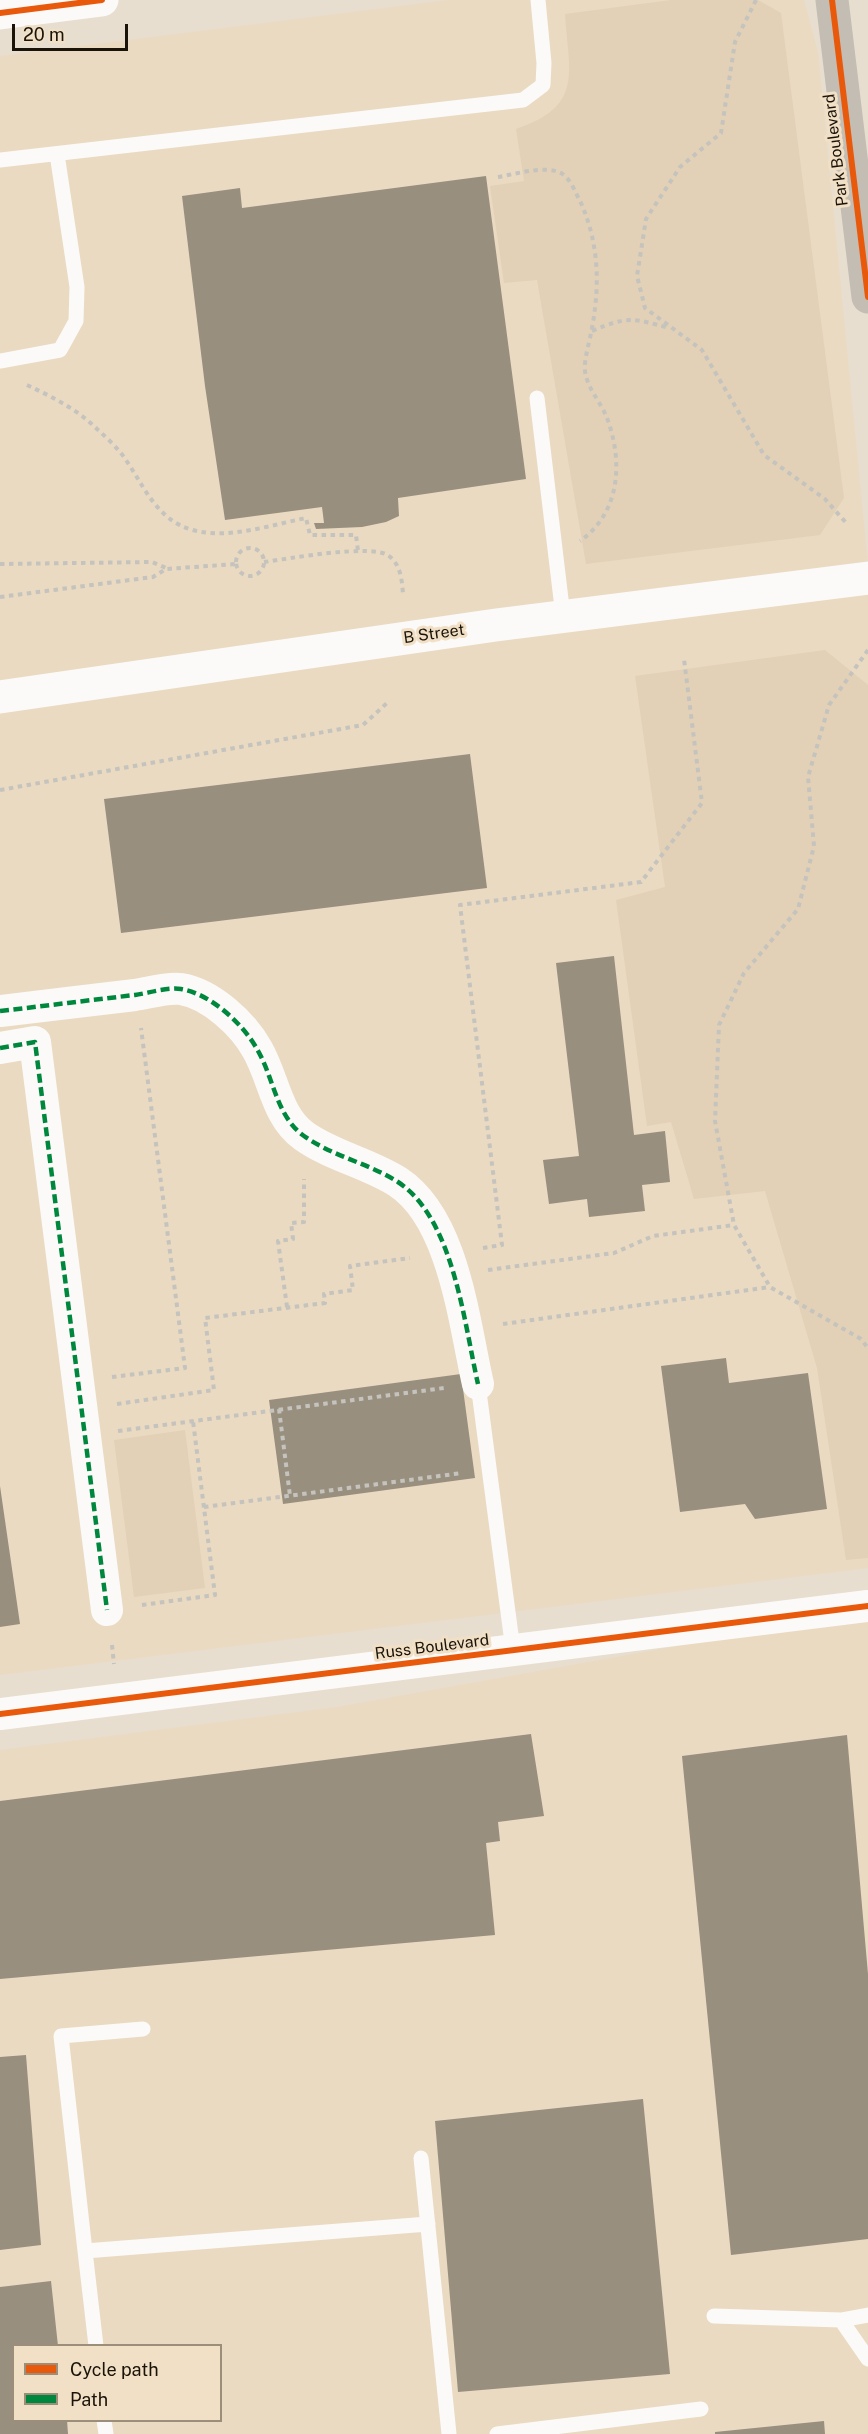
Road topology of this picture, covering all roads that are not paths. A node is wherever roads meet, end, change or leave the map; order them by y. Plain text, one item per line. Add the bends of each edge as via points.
1 (102, 0) edge
2 (538, 0) edge
3 (832, 0) edge
4 (0, 13) edge
5 (57, 154) junction
6 (0, 160) edge
7 (868, 297) edge
8 (0, 361) edge
9 (537, 398) dead end
10 (868, 578) edge
11 (563, 616) junction
12 (0, 697) edge
13 (0, 1011) edge
14 (0, 1048) edge
15 (466, 1386) joint
16 (868, 1606) edge
17 (109, 1622) road end
18 (513, 1650) junction
19 (0, 1714) edge
20 (143, 2030) dead end
21 (421, 2158) dead end
22 (428, 2224) junction
23 (85, 2251) junction
24 (868, 2315) edge
25 (714, 2316) dead end
26 (841, 2320) junction
27 (96, 2344) edge
28 (868, 2359) edge
29 (701, 2409) dead end
30 (449, 2434) edge
31 (497, 2434) edge

1 - 4 main road
2 - 5 lane via 543,86 523,100
3 - 7 main road, Park Boulevard
5 - 6 lane
5 - 8 lane via 77,287 76,321 60,350
9 - 11 lane
10 - 11 main road, B Street
11 - 12 main road, B Street
13 - 15 street via 180,989 216,1004 243,1029 267,1066 276,1097 289,1121 304,1136 373,1167 400,1184 422,1205 439,1231 447,1253
14 - 17 street via 35,1042
15 - 18 lane
16 - 18 street, Russ Boulevard
18 - 19 street, Russ Boulevard
20 - 23 lane via 61,2036
21 - 22 lane
22 - 23 lane
22 - 30 lane
23 - 27 lane
24 - 26 lane
25 - 26 lane
26 - 28 lane
29 - 31 lane

